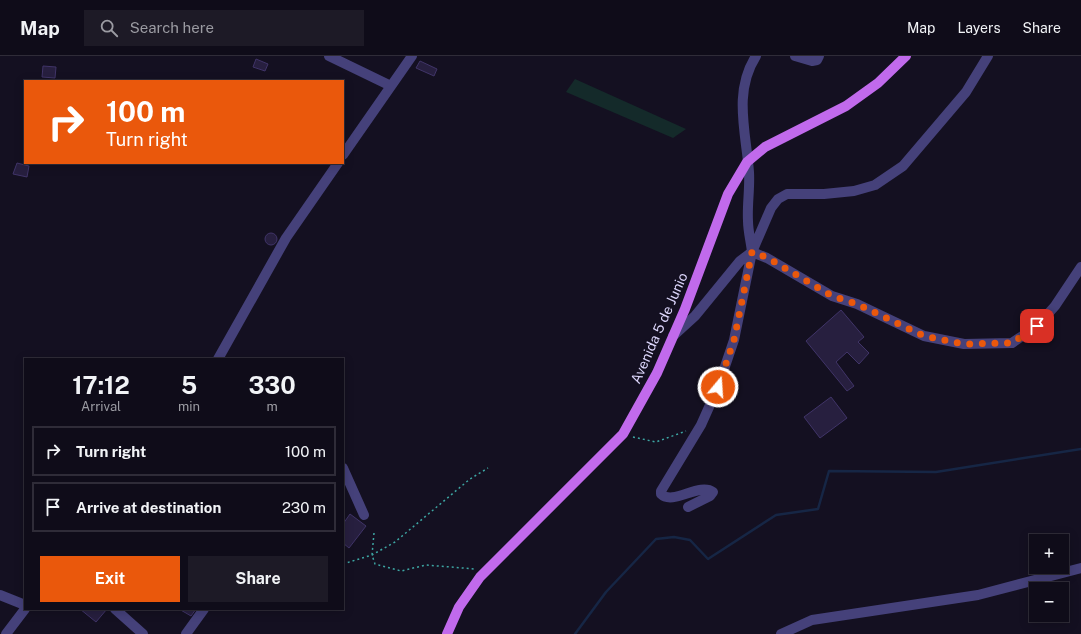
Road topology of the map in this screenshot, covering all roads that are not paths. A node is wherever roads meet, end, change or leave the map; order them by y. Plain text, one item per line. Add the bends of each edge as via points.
1 (329, 56) edge
2 (412, 56) edge
3 (756, 56) edge
4 (795, 56) edge
5 (819, 56) edge
6 (906, 56) edge
7 (988, 56) edge
8 (391, 86) junction
9 (344, 155) edge
10 (747, 162) junction
11 (337, 164) edge
12 (752, 252) junction
13 (1081, 267) edge
14 (673, 336) junction
15 (219, 358) edge
16 (344, 470) edge
17 (688, 507) dead end
18 (364, 515) dead end
19 (1081, 568) edge
20 (0, 595) edge
21 (24, 605) edge
22 (24, 610) edge
23 (116, 610) edge
24 (203, 610) edge
25 (6, 634) edge
26 (143, 634) edge
27 (186, 634) edge
28 (447, 634) edge
29 (781, 634) edge

1 - 8 street
2 - 8 street
3 - 10 street via 748,68 744,86 742,117
4 - 5 street via 812,61 817,60
6 - 10 main road, Avenida 5 de Junio via 878,83 846,106 765,147
7 - 12 street via 966,92 903,166 875,185 854,191 787,194 778,199 771,208
8 - 9 street
10 - 12 street via 748,222
10 - 14 main road, Avenida 5 de Junio via 728,194
11 - 15 street via 286,238
12 - 13 street via 768,258 832,296 857,304 924,336 964,344 1012,343 1037,326 1055,306
12 - 14 street via 740,261 695,316
12 - 17 street via 734,340 718,387 701,425 661,491 666,497 706,489 712,492 710,496
14 - 28 main road, Avenida 5 de Junio via 657,373 623,434 486,570 459,607
16 - 18 street
19 - 29 street via 978,595 812,620
20 - 21 street
22 - 25 street
23 - 26 street
24 - 27 street

